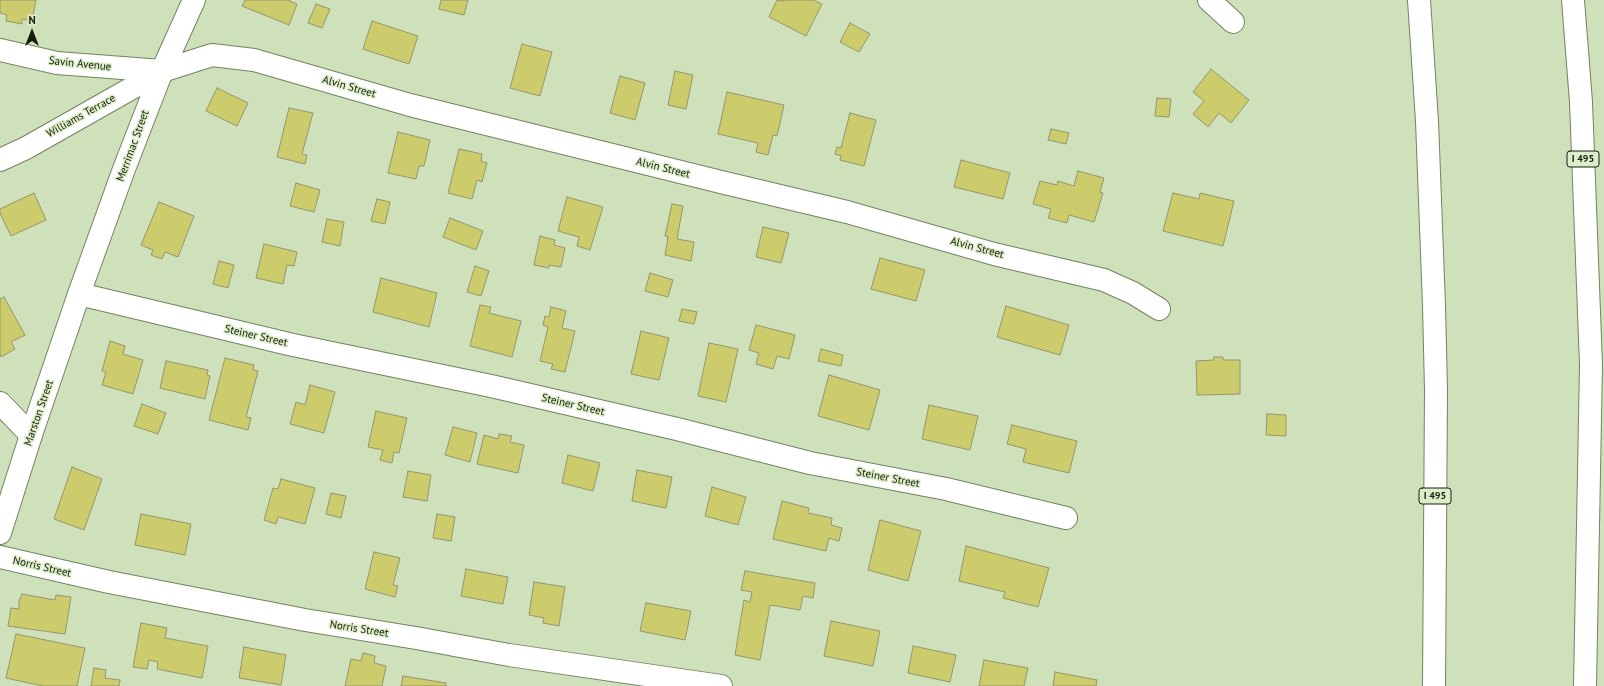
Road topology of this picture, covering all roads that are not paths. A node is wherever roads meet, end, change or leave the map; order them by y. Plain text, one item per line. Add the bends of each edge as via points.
1 (194, 0) edge
2 (1209, 0) edge
3 (1419, 0) edge
4 (1573, 0) edge
5 (1233, 22) dead end
6 (0, 50) edge
7 (162, 71) junction
8 (0, 160) edge
9 (79, 294) junction
10 (1159, 309) dead end
11 (0, 403) edge
12 (31, 435) junction
13 (1066, 518) dead end
14 (0, 533) edge
15 (0, 557) edge
16 (721, 686) edge
17 (1434, 686) edge
18 (1585, 686) edge

1 - 7 main road, Merrimac Street
2 - 5 main road
3 - 17 main road, I 495 via 1427,121 1436,390
4 - 18 main road, I 495 via 1581,102 1591,365
6 - 7 main road, Savin Avenue via 57,63
7 - 8 main road, Williams Terrace via 26,148
7 - 9 main road, Merrimac Street
7 - 10 main road, Alvin Street via 212,55 254,60 410,105 847,212 994,254 1104,280 1133,293
9 - 12 main road, Marston Street
9 - 13 main road, Steiner Street via 293,345 491,386 677,429 810,463 946,489
11 - 12 main road
12 - 14 main road, Marston Street
15 - 16 main road, Norris Street via 108,582 305,620 517,656

